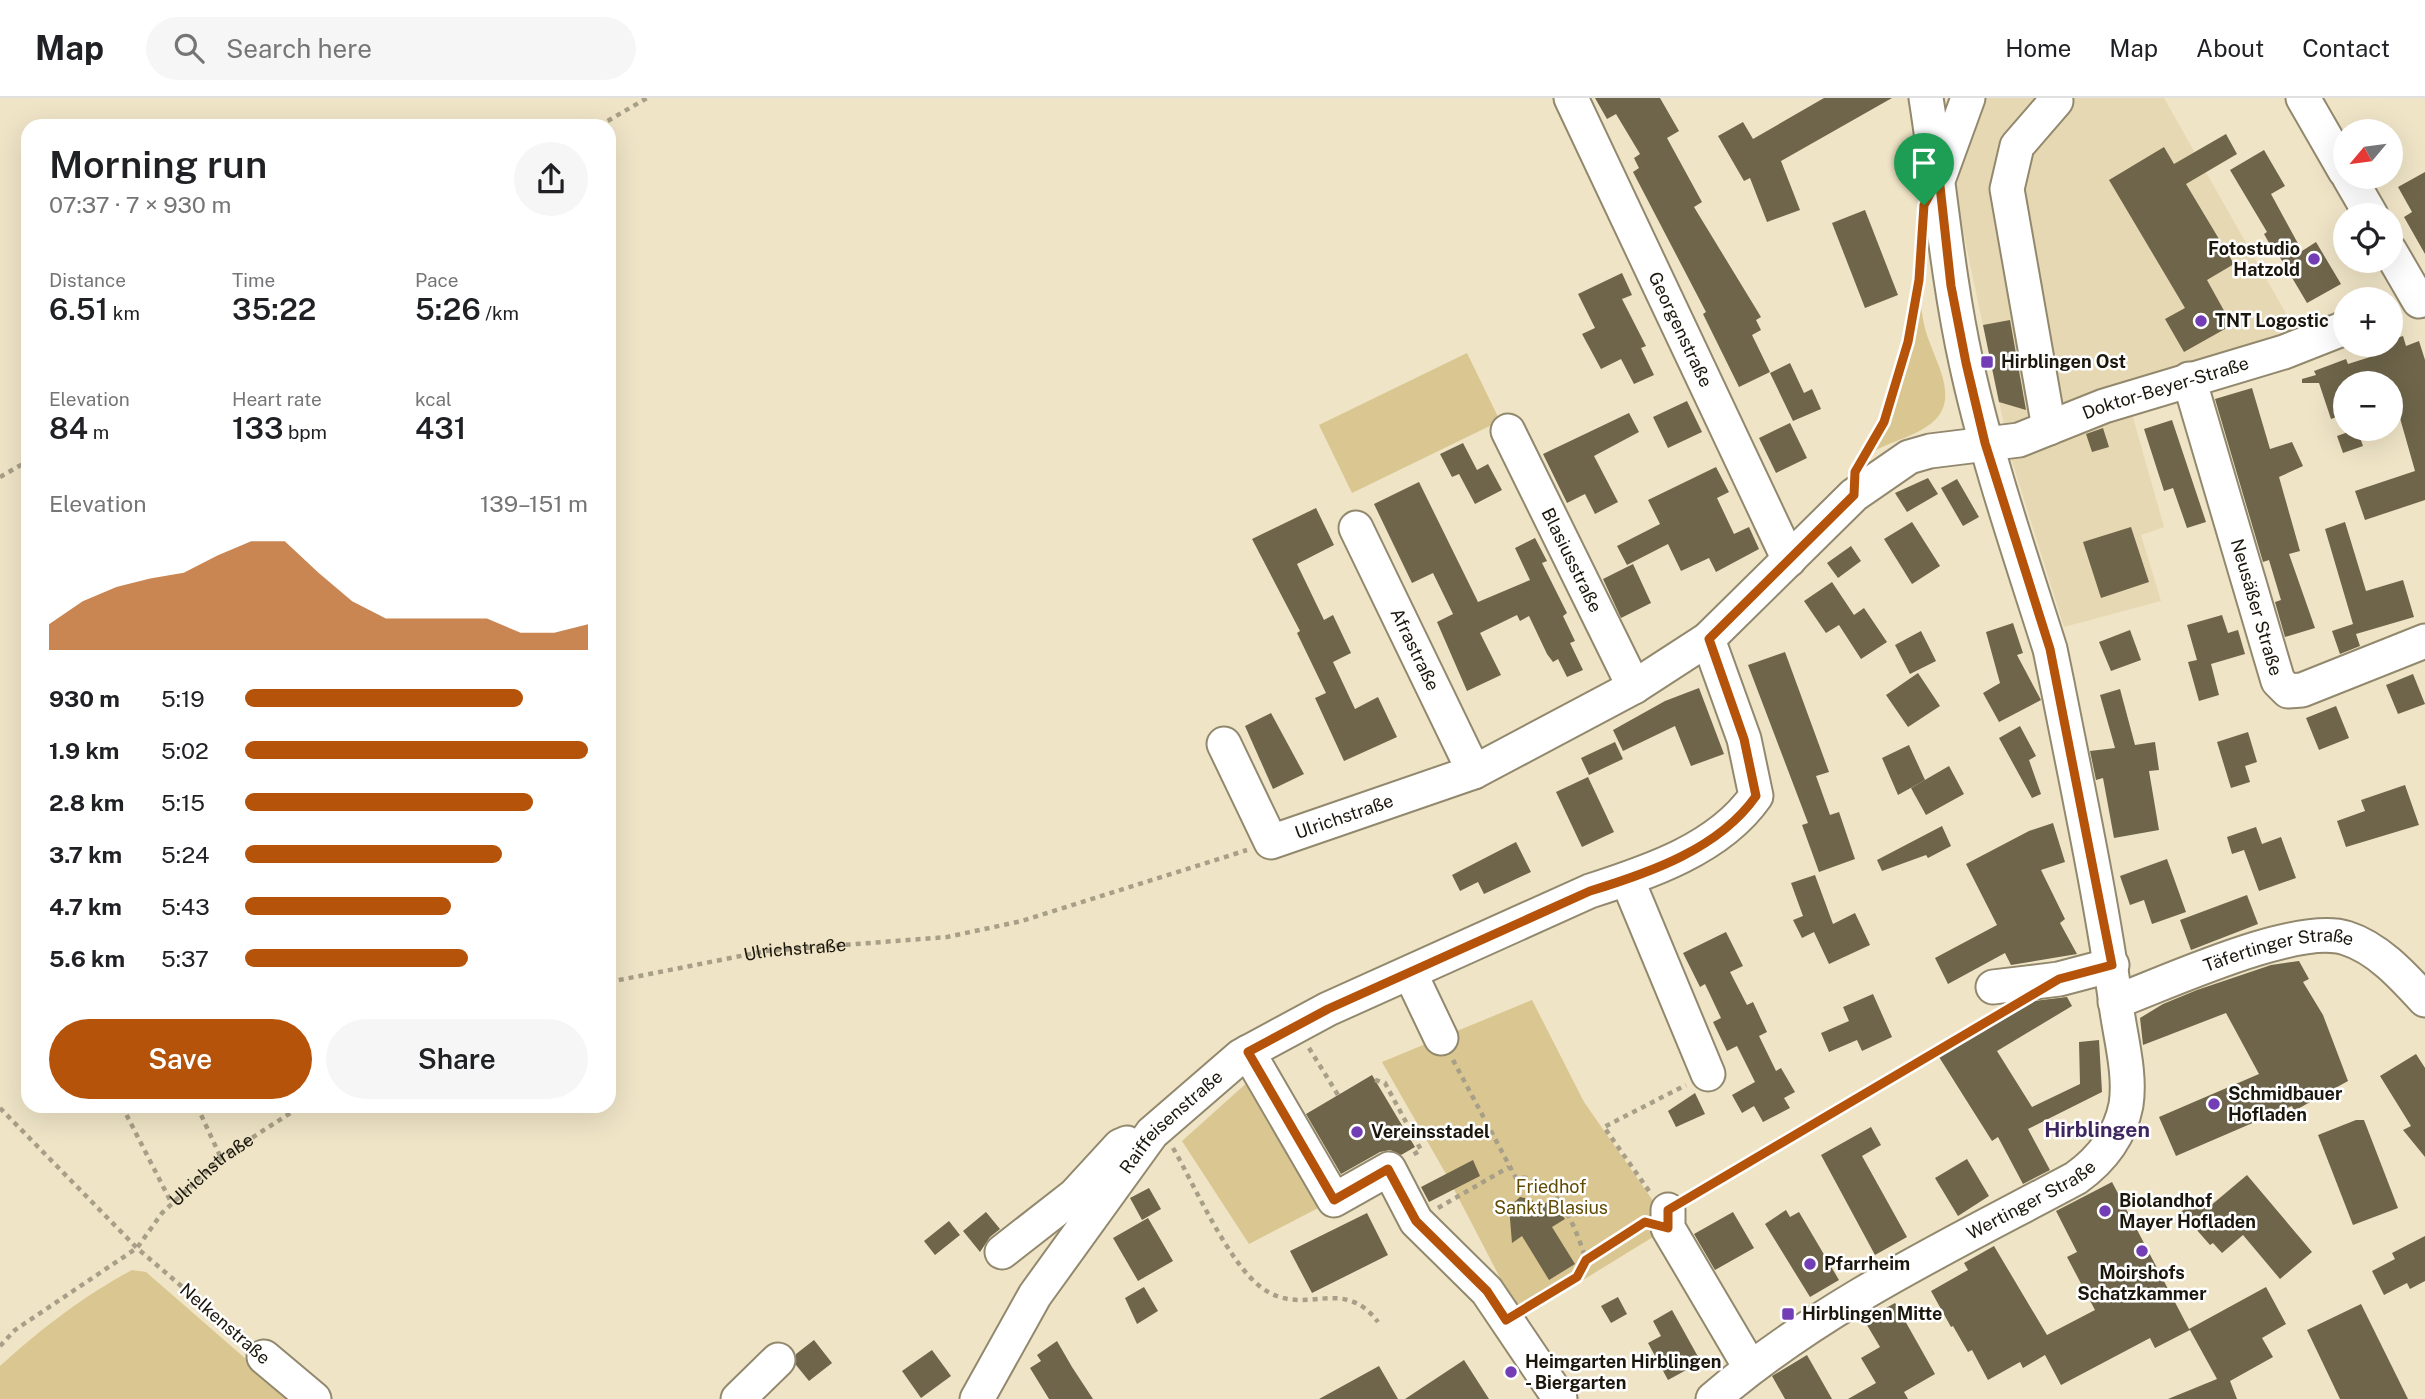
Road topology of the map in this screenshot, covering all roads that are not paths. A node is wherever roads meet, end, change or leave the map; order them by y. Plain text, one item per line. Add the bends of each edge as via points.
1 (1571, 98) edge
2 (1926, 98) edge
3 (1968, 98) edge
4 (2303, 98) edge
5 (2056, 101) dead end
6 (2333, 150) edge
7 (1939, 177) junction
8 (2399, 273) edge
9 (2411, 304) edge
10 (2333, 333) edge
11 (2189, 379) junction
12 (2049, 428) junction
13 (1508, 431) dead end
14 (1985, 443) junction
15 (1356, 528) dead end
16 (1789, 560) junction
17 (1709, 639) junction
18 (2425, 641) edge
19 (1634, 687) junction
20 (1224, 744) dead end
21 (1474, 772) junction
22 (1627, 879) junction
23 (2112, 965) junction
24 (1410, 973) junction
25 (2425, 1000) edge
26 (1996, 1001) road end
27 (2115, 1002) junction
28 (1441, 1038) road end
29 (1248, 1052) junction
30 (1708, 1074) road end
31 (1157, 1130) junction
32 (1668, 1219) road end
33 (1002, 1252) dead end
34 (264, 1357) road end
35 (778, 1360) dead end
36 (1750, 1367) junction
37 (314, 1399) edge
38 (738, 1399) edge
39 (977, 1399) edge
40 (1560, 1399) edge
41 (1713, 1399) edge

1 - 16 street, Georgenstraße
2 - 7 street, Wertinger Straße
3 - 7 street, Wertinger Straße
4 - 6 street
5 - 12 street via 2017,145 2007,189
7 - 14 street, Wertinger Straße via 1951,286
8 - 9 street
10 - 11 street, Doktor-Beyer-Straße
11 - 12 street, Doktor-Beyer-Straße
11 - 18 street, Neusäßer Straße via 2278,681 2288,691 2302,690
12 - 14 street, Doktor-Beyer-Straße via 2018,440
13 - 19 street, Blasiusstraße
14 - 16 street, Ulrichstraße via 1909,457 1854,495
14 - 23 street, Wertinger Straße via 2050,649
15 - 21 street, Afrastraße
16 - 17 street, Ulrichstraße
17 - 19 street, Ulrichstraße
17 - 22 street, Raiffeisenstraße via 1744,739 1756,796 1707,843
19 - 21 street, Ulrichstraße
20 - 21 street, Ulrichstraße via 1271,842
22 - 24 street, Raiffeisenstraße via 1590,891
22 - 30 street
23 - 26 street
23 - 27 street, Wertinger Straße
24 - 28 street
24 - 29 street, Raiffeisenstraße
25 - 27 street, Täfertinger Straße via 2371,950 2336,935 2301,937 2236,956
27 - 36 street, Wertinger Straße via 2126,1105 2111,1143 2094,1164 1846,1302
29 - 31 street, Raiffeisenstraße
29 - 40 street via 1334,1200 1388,1169 1416,1221 1487,1291
31 - 33 street via 1120,1146 1075,1195
31 - 39 street, Raiffeisenstraße via 1035,1295
32 - 36 street
34 - 37 street, Nelkenstraße
35 - 38 street
36 - 41 street, Wertinger Straße

